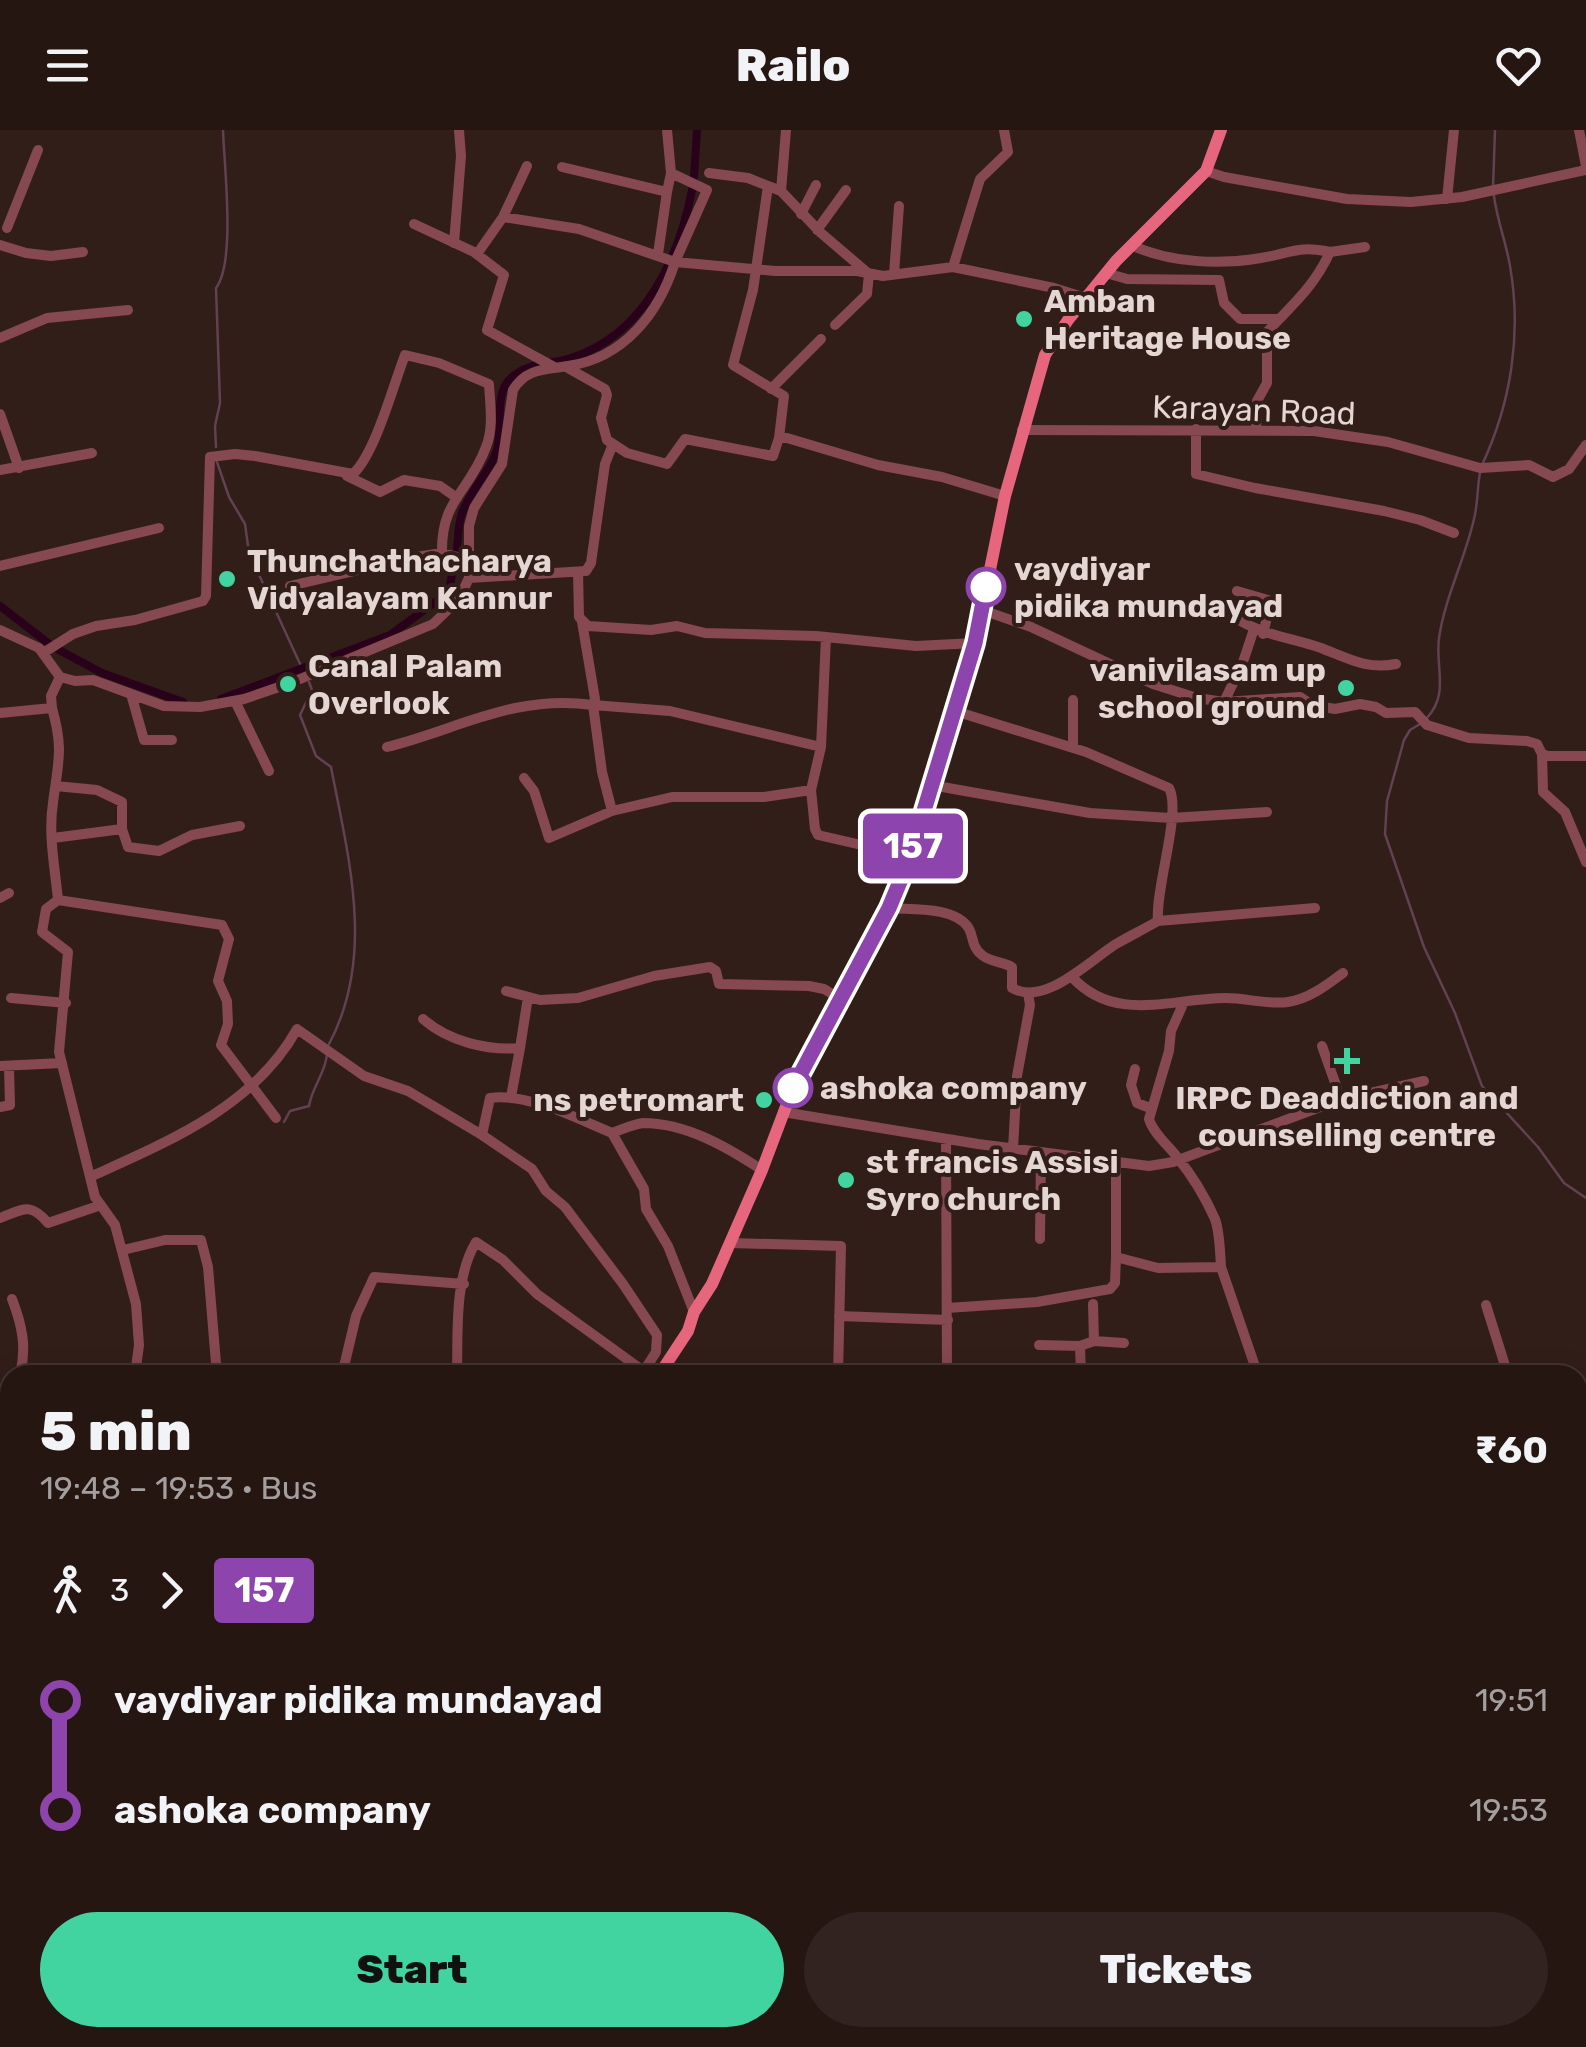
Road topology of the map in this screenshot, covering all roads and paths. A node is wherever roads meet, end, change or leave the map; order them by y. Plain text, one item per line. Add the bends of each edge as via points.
1 (459, 130) edge
2 (667, 130) edge
3 (786, 130) edge
4 (1004, 130) edge
5 (1221, 130) edge
6 (1454, 130) edge
7 (1579, 130) edge
8 (38, 150) dead end
9 (527, 166) dead end
10 (562, 168) dead end
11 (1586, 168) edge
12 (1206, 171) junction
13 (671, 173) junction
14 (709, 173) dead end
15 (816, 185) dead end
16 (768, 186) junction
17 (781, 190) junction
18 (846, 190) dead end
19 (667, 192) junction
20 (1447, 199) junction
21 (899, 206) dead end
22 (801, 214) junction
23 (503, 218) junction
24 (414, 224) dead end
25 (3, 225) edge
26 (817, 230) junction
27 (454, 243) junction
28 (3, 245) edge
29 (1131, 245) junction
30 (1364, 247) dead end
31 (83, 252) dead end
32 (1330, 252) junction
33 (477, 254) junction
34 (658, 254) junction
35 (675, 262) junction
36 (953, 267) junction
37 (754, 268) junction
38 (1106, 273) junction
39 (870, 274) junction
40 (894, 274) junction
41 (1086, 298) junction
42 (128, 310) dead end
43 (1279, 319) junction
44 (835, 324) dead end
45 (0, 338) edge
46 (821, 339) dead end
47 (558, 367) junction
48 (771, 389) junction
49 (0, 414) edge
50 (1196, 429) junction
51 (1022, 430) junction
52 (1256, 430) junction
53 (780, 438) junction
54 (613, 444) junction
55 (1586, 446) edge
56 (92, 453) dead end
57 (19, 468) junction
58 (0, 470) edge
59 (346, 476) junction
60 (1006, 496) junction
61 (456, 498) junction
62 (159, 528) dead end
63 (1454, 534) dead end
64 (442, 554) junction
65 (470, 560) junction
66 (0, 566) edge
67 (578, 572) junction
68 (469, 578) junction
69 (290, 586) dead end
70 (1237, 591) dead end
71 (1216, 604) dead end
72 (982, 610) junction
73 (582, 622) junction
74 (0, 630) edge
75 (1258, 632) junction
76 (826, 637) junction
77 (975, 643) junction
78 (43, 653) junction
79 (1396, 664) dead end
80 (60, 677) junction
81 (131, 694) junction
82 (1073, 700) dead end
83 (236, 701) junction
84 (1224, 702) junction
85 (593, 705) junction
86 (52, 708) junction
87 (955, 711) junction
88 (0, 714) edge
89 (172, 740) dead end
90 (388, 747) dead end
91 (821, 747) junction
92 (1073, 748) junction
93 (1542, 754) junction
94 (1586, 756) edge
95 (269, 771) dead end
96 (524, 778) dead end
97 (931, 785) junction
98 (56, 786) junction
99 (812, 790) junction
100 (612, 811) junction
101 (1267, 812) dead end
102 (1171, 818) junction
103 (240, 826) dead end
104 (122, 829) junction
105 (53, 838) junction
106 (909, 860) junction
107 (1586, 862) edge
108 (58, 900) junction
109 (889, 908) junction
110 (1315, 908) dead end
111 (1158, 921) junction
112 (1343, 973) dead end
113 (1072, 978) junction
114 (506, 990) dead end
115 (1028, 993) junction
116 (11, 998) dead end
117 (528, 998) junction
118 (839, 998) junction
119 (1184, 1002) junction
120 (66, 1003) junction
121 (423, 1019) dead end
122 (1322, 1046) dead end
123 (520, 1048) junction
124 (62, 1062) junction
125 (4, 1067) edge
126 (1135, 1069) dead end
127 (1424, 1081) dead end
128 (254, 1086) junction
129 (511, 1097) junction
130 (1337, 1101) junction
131 (0, 1107) edge
132 (1150, 1108) junction
133 (783, 1112) junction
134 (276, 1118) dead end
135 (612, 1133) junction
136 (482, 1134) junction
137 (946, 1139) junction
138 (1013, 1149) junction
139 (1041, 1153) junction
140 (1179, 1159) junction
141 (1116, 1164) junction
142 (762, 1170) junction
143 (90, 1177) junction
144 (100, 1205) junction
145 (0, 1218) edge
146 (1040, 1239) dead end
147 (730, 1242) junction
148 (122, 1250) junction
149 (1116, 1257) junction
150 (1221, 1268) junction
151 (464, 1284) junction
152 (12, 1299) dead end
153 (1094, 1304) dead end
154 (1486, 1306) dead end
155 (694, 1312) junction
156 (947, 1314) junction
157 (839, 1316) junction
158 (1094, 1341) junction
159 (1124, 1344) dead end
160 (1039, 1346) dead end
161 (1080, 1346) junction
162 (22, 1365) edge
163 (136, 1365) edge
164 (217, 1365) edge
165 (344, 1365) edge
166 (457, 1365) edge
167 (636, 1365) edge
168 (650, 1365) edge
169 (666, 1365) edge
170 (838, 1365) edge
171 (947, 1365) edge
172 (1081, 1365) edge
173 (1255, 1365) edge
174 (1505, 1365) edge

1 - 27 street
2 - 13 street
3 - 17 street
4 - 36 street via 1008,152 980,179
5 - 12 main road
6 - 20 street
7 - 11 street
8 - 25 street
9 - 23 street
10 - 19 street
11 - 20 street
12 - 20 street via 1360,200
12 - 29 main road
13 - 19 street
13 - 35 street via 707,190
14 - 16 street
15 - 22 street
16 - 17 street
16 - 37 street
17 - 22 street
18 - 26 street
19 - 34 street
21 - 40 street
22 - 26 street
23 - 33 street
23 - 34 street via 579,228
24 - 27 street
25 - 28 street
26 - 39 street
27 - 33 street
28 - 31 street via 38,254
29 - 32 street via 1207,261 1260,259 1307,247
29 - 38 main road
30 - 32 street
32 - 43 street via 1318,278
33 - 47 street via 504,275 487,330
34 - 35 street
35 - 37 street
35 - 47 street via 666,291 640,328 595,359
36 - 40 street
36 - 41 street
37 - 39 street
37 - 48 street via 733,365
38 - 41 main road
38 - 43 street via 1219,280 1224,303 1240,319
39 - 40 street
39 - 44 street via 867,294
41 - 51 main road via 1045,355
42 - 45 street via 47,318
43 - 52 street via 1267,332 1267,382
46 - 48 street
47 - 54 street via 607,392 601,418
47 - 65 street via 530,372 512,390 502,464 469,526
48 - 53 street via 784,396
49 - 57 street
50 - 51 street, Karayan Road
50 - 52 street, Karayan Road
50 - 63 street via 1196,474 1384,511
51 - 60 main road
52 - 55 street, Karayan Road via 1388,442 1483,468 1520,464 1557,477
53 - 54 street via 773,456 685,439 667,464
53 - 60 street
54 - 67 street via 590,563
56 - 57 street
57 - 58 street
59 - 61 street via 380,492 404,480 440,486
59 - 61 street via 362,466 405,355 414,356 488,384 488,444
59 - 78 street via 255,456 210,457 203,601 96,626
60 - 72 main road
61 - 64 street via 442,530
62 - 66 street
64 - 65 street
64 - 69 street
65 - 68 street
67 - 68 street
67 - 73 street
68 - 83 street via 452,608 420,632
70 - 75 street via 1271,601
71 - 75 street via 1230,606 1233,617
72 - 77 main road
72 - 84 street via 1153,684
73 - 76 street
73 - 85 street
74 - 78 street
75 - 79 street via 1360,665
75 - 84 street
76 - 77 street via 916,646
76 - 91 street
77 - 87 main road
78 - 80 street
80 - 81 street
80 - 86 street
81 - 83 street via 164,706
81 - 89 street via 144,740
82 - 92 street
83 - 95 street
84 - 93 street via 1300,697 1335,709 1360,704 1386,713 1411,711 1476,740 1527,740
85 - 90 street via 498,710
85 - 91 street via 670,711
85 - 100 street
86 - 88 street
86 - 98 street via 59,732
87 - 92 street
87 - 97 main road
91 - 99 street
92 - 102 street via 1169,788
93 - 94 street
93 - 107 street via 1542,792 1565,812
96 - 100 street via 549,838
97 - 102 street via 1090,812
97 - 106 main road
98 - 104 street via 97,790 122,802
98 - 105 street
99 - 100 street via 672,796
99 - 106 street via 818,835
101 - 102 street
102 - 111 street
103 - 104 street via 192,835 158,851 128,848
104 - 105 street
105 - 108 street
106 - 109 main road
108 - 120 street via 46,908 42,932 68,952
108 - 128 street via 222,925 228,939 218,981 228,1024 221,1045
109 - 115 street via 959,919 978,952 1012,967 1012,988
109 - 118 main road
110 - 111 street
111 - 113 street
112 - 119 street via 1292,1002
113 - 115 street
113 - 119 street via 1094,996 1126,1004
114 - 117 street
115 - 138 street
116 - 120 street
117 - 118 street via 578,998 710,967 718,984 809,986
117 - 123 street
118 - 133 main road
119 - 132 street
120 - 124 street
121 - 123 street via 468,1043
122 - 130 street
123 - 129 street
124 - 125 street
124 - 143 street
125 - 131 street via 10,1105
126 - 132 street via 1131,1085 1138,1103
127 - 130 street
128 - 134 street
128 - 136 street via 297,1030 364,1076 408,1091
128 - 143 street via 172,1140
129 - 135 street
129 - 136 street via 490,1098
130 - 140 street
132 - 140 street via 1152,1128
133 - 137 street
133 - 142 main road
135 - 142 street via 640,1123 689,1132
135 - 155 street via 644,1189 646,1209
136 - 168 street via 532,1168 624,1284 657,1334
137 - 138 street
137 - 156 street
138 - 139 street
139 - 141 street
139 - 146 street
140 - 141 street
140 - 150 street via 1216,1222
141 - 149 street
142 - 147 main road
143 - 144 street
144 - 145 street via 48,1224 26,1208
144 - 148 street
147 - 155 main road
147 - 157 street via 841,1246
148 - 163 street via 136,1304
148 - 164 street via 201,1240
149 - 150 street via 1165,1268
149 - 156 street via 1110,1289
150 - 173 street
151 - 165 street via 374,1277
151 - 166 street
151 - 167 street via 478,1242
152 - 162 street via 23,1329
153 - 158 street
154 - 174 street
155 - 169 main road
156 - 157 street
156 - 171 street
157 - 170 street
158 - 159 street
158 - 161 street
160 - 161 street
161 - 172 street

